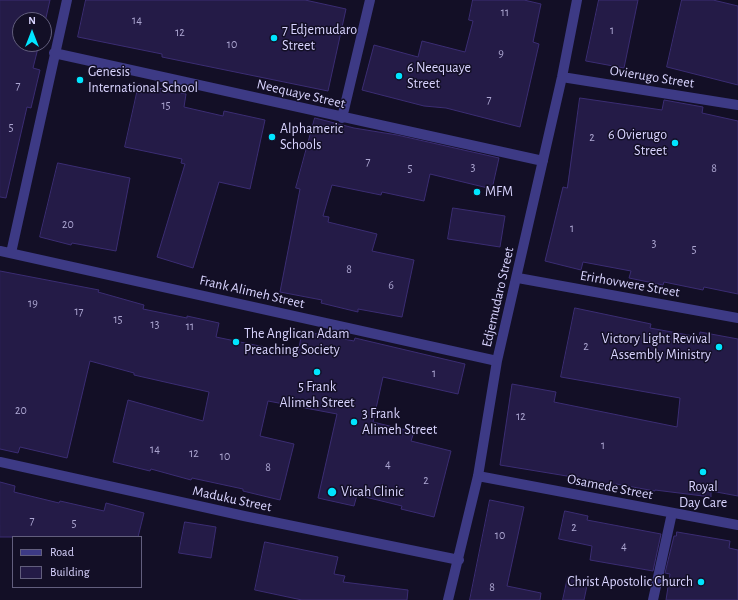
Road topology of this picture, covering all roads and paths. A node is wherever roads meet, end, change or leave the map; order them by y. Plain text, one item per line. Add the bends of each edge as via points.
1 (67, 0) edge
2 (370, 0) edge
3 (577, 0) edge
4 (54, 53) junction
5 (562, 77) junction
6 (738, 105) edge
7 (342, 118) junction
8 (543, 161) junction
9 (0, 250) edge
10 (11, 253) junction
11 (518, 278) junction
12 (738, 318) edge
13 (497, 361) junction
14 (0, 462) edge
15 (478, 476) junction
16 (672, 512) junction
17 (738, 525) edge
18 (459, 560) junction
19 (448, 600) edge
20 (653, 600) edge

1 - 4 street
2 - 7 street
3 - 5 street, Edjemudaro Street
4 - 7 street, Neequaye Street
4 - 10 street
5 - 6 street, Ovierugo Street
5 - 8 street, Edjemudaro Street
7 - 8 street, Neequaye Street
8 - 11 street, Edjemudaro Street
9 - 10 street, Frank Alimeh Street
10 - 13 street, Frank Alimeh Street
11 - 12 street, Erirhovwere Street
11 - 13 street, Edjemudaro Street
13 - 15 street, Edjemudaro Street
14 - 18 street, Maduku Street
15 - 16 street, Osamede Street
15 - 18 street, Edjemudaro Street
16 - 17 street, Osamede Street
16 - 20 street
18 - 19 street, Edjemudaro Street

